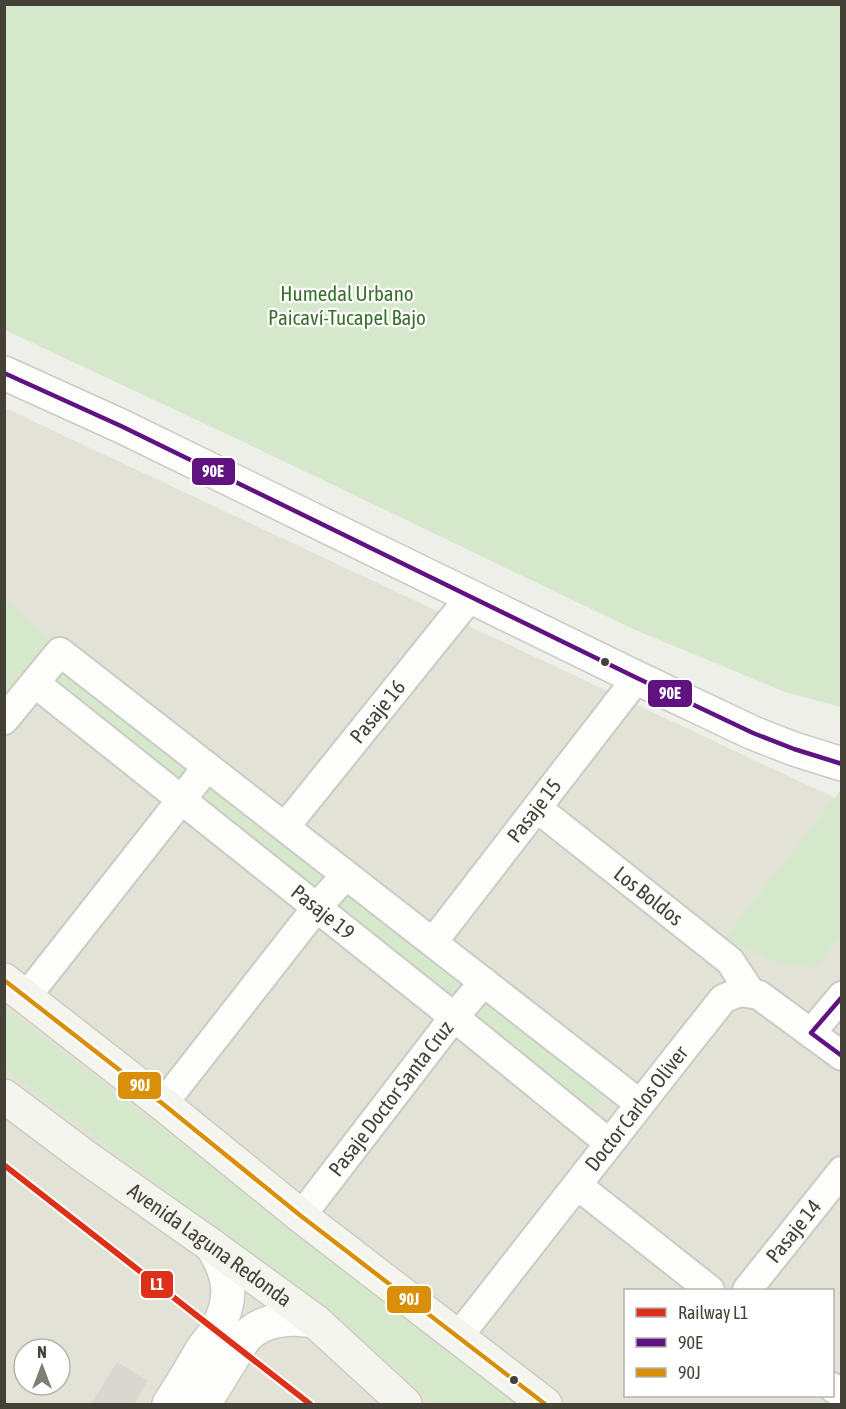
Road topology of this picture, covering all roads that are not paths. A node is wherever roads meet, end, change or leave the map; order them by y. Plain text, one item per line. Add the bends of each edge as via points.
1 (4, 373) edge
2 (471, 596) junction
3 (637, 678) junction
4 (35, 683) junction
5 (4, 720) edge
6 (842, 764) edge
7 (207, 766) junction
8 (181, 799) junction
9 (537, 808) junction
10 (285, 827) junction
11 (346, 875) junction
12 (316, 907) junction
13 (433, 942) junction
14 (484, 982) junction
15 (15, 988) edge
16 (751, 993) junction
17 (842, 996) edge
18 (454, 1017) junction
19 (811, 1033) junction
20 (842, 1056) edge
21 (4, 1096) edge
22 (162, 1104) junction
23 (640, 1104) junction
24 (609, 1143) junction
25 (842, 1171) edge
26 (577, 1185) junction
27 (302, 1216) junction
28 (212, 1246) junction
29 (709, 1289) edge
30 (748, 1289) edge
31 (315, 1321) junction
32 (458, 1337) junction
33 (170, 1404) edge
34 (204, 1404) edge
35 (405, 1404) edge
36 (545, 1404) edge

1 - 2 street
2 - 3 street
2 - 10 street, Pasaje 16
3 - 6 street via 753,733
3 - 9 street, Pasaje 15
4 - 5 street
4 - 7 street, Pasaje 19 via 60,652
4 - 8 street, Pasaje 19
7 - 8 street
7 - 10 street, Pasaje 19
8 - 12 street, Pasaje 19
8 - 15 street
9 - 13 street, Pasaje 15
9 - 16 street, Los Boldos via 730,961
10 - 11 street, Pasaje 19
11 - 12 street
11 - 13 street, Pasaje 19
12 - 18 street, Pasaje 19
12 - 22 street
13 - 14 street, Pasaje 19
14 - 18 street, Pasaje Doctor Santa Cruz
14 - 23 street, Pasaje 19
15 - 22 main road
16 - 19 street via 766,999
16 - 23 street, Doctor Carlos Oliver via 741,992 723,999
17 - 19 street
18 - 24 street, Pasaje 19
18 - 27 street, Pasaje Doctor Santa Cruz
19 - 20 street
21 - 28 main road, Avenida Laguna Redonda
22 - 27 main road
23 - 24 street, Doctor Carlos Oliver
24 - 26 street, Doctor Carlos Oliver
25 - 30 street, Pasaje 14
26 - 29 street
26 - 32 street, Doctor Carlos Oliver
27 - 32 main road
28 - 31 main road, Avenida Laguna Redonda
28 - 33 street via 227,1278 227,1304 216,1331
31 - 34 street via 285,1319 260,1325 250,1332
31 - 35 main road, Avenida Laguna Redonda
32 - 36 main road

